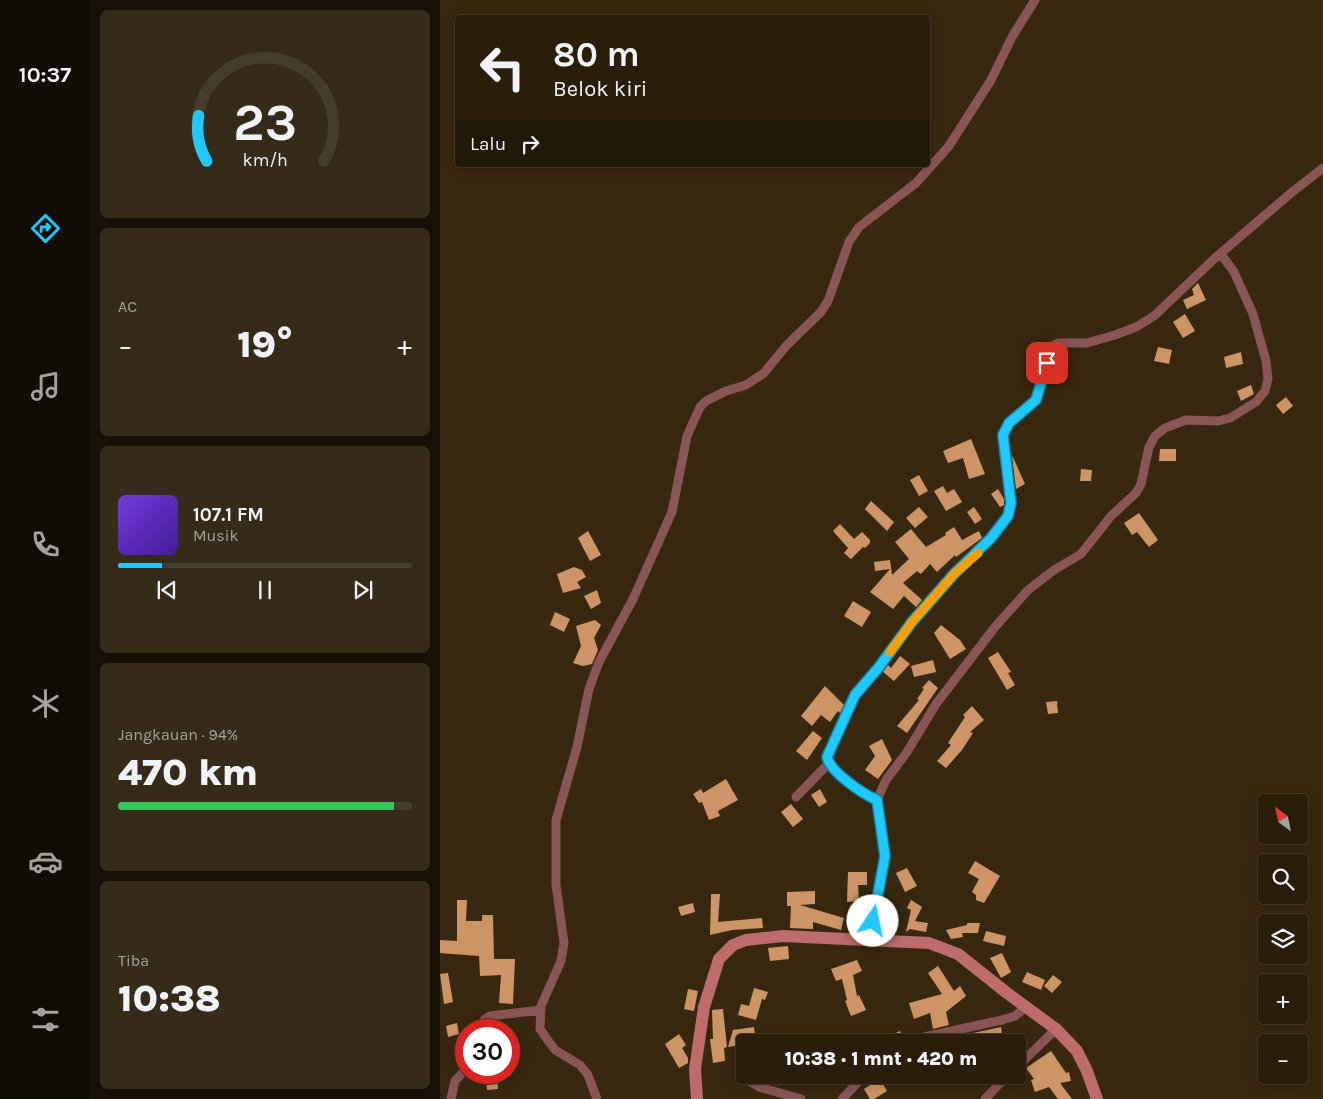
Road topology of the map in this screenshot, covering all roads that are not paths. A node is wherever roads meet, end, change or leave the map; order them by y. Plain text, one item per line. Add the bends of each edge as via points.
1 (1035, 0) edge
2 (1323, 168) edge
3 (1221, 254) junction
4 (828, 764) junction
5 (796, 797) dead end
6 (877, 800) junction
7 (869, 939) junction
8 (1026, 1007) junction
9 (541, 1010) junction
10 (486, 1019) edge
11 (1056, 1029) junction
12 (938, 1034) edge
13 (1026, 1058) edge
14 (455, 1081) edge
15 (754, 1084) edge
16 (856, 1084) edge
17 (999, 1084) edge
18 (451, 1099) edge
19 (597, 1099) edge
20 (697, 1099) edge
21 (801, 1099) edge
22 (842, 1099) edge
23 (985, 1099) edge
24 (1097, 1099) edge

1 - 9 street via 991,80 949,146 916,183 859,226 849,242 821,312 764,373 700,407 687,436 672,512 589,689 577,747 556,820 556,885 564,943 561,960
2 - 3 street
3 - 4 street via 1154,316 1136,327 1087,343 1058,343 1050,347 1036,400 1009,423 1003,435 1011,503 1008,516 912,622 855,695 827,757
3 - 6 street via 1234,272 1253,314 1266,361 1268,380 1265,391 1256,402 1230,418 1186,420 1155,436 1136,493 1111,516 1081,554 1028,590 995,627 943,694 886,780
4 - 5 street
4 - 6 street
6 - 7 street via 885,856
7 - 8 street via 943,947 958,954
7 - 20 street via 782,936 746,940 725,952 719,959 704,1007 695,1068
8 - 11 street
8 - 12 street via 1010,1018
9 - 10 street
9 - 19 street via 540,1029 544,1038 580,1065 588,1075
11 - 13 street
11 - 24 street via 1077,1051
14 - 18 street
15 - 21 street
16 - 22 street
17 - 23 street

